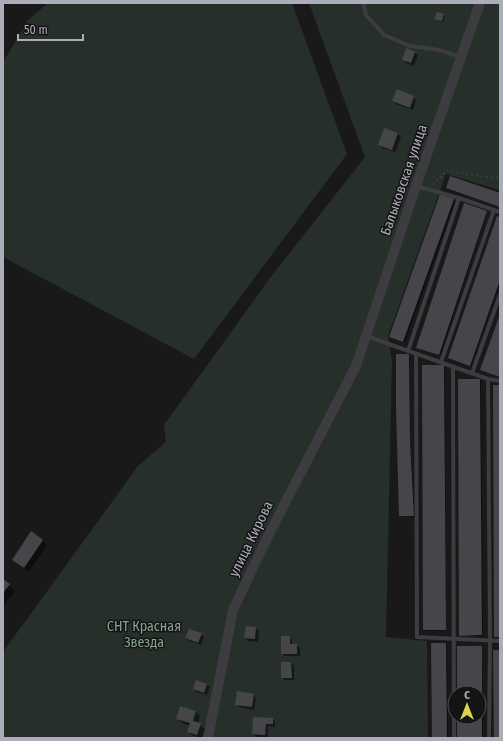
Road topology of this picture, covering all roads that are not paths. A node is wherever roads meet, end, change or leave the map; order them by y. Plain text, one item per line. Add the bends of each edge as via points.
1 (363, 3) edge
2 (480, 3) edge
3 (461, 58) junction
4 (416, 186) junction
5 (460, 198) junction
6 (494, 210) junction
7 (500, 212) edge
8 (500, 295) edge
9 (366, 336) junction
10 (408, 351) junction
11 (416, 354) junction
12 (441, 362) junction
13 (356, 366) joint
14 (453, 367) junction
15 (472, 373) junction
16 (488, 379) junction
17 (500, 381) edge
18 (454, 638) junction
19 (490, 640) junction
20 (500, 641) edge
21 (208, 738) edge
22 (454, 738) edge
23 (489, 738) edge

1 - 3 lane via 366,15 384,35 410,46 438,50
2 - 3 street, Балыковская улица
3 - 4 street, Балыковская улица
4 - 5 lane
4 - 9 street, Балыковская улица
5 - 6 lane
5 - 10 lane
6 - 7 lane
6 - 12 lane
8 - 15 lane
9 - 10 lane
9 - 13 street, Балыковская улица
10 - 11 lane
11 - 12 lane
11 - 18 lane via 417,637
12 - 14 lane
13 - 21 street, улица Кирова via 232,610
14 - 15 lane
14 - 18 lane
15 - 16 lane
16 - 17 lane
16 - 19 lane
18 - 19 lane
18 - 22 lane
19 - 20 lane
19 - 23 lane

